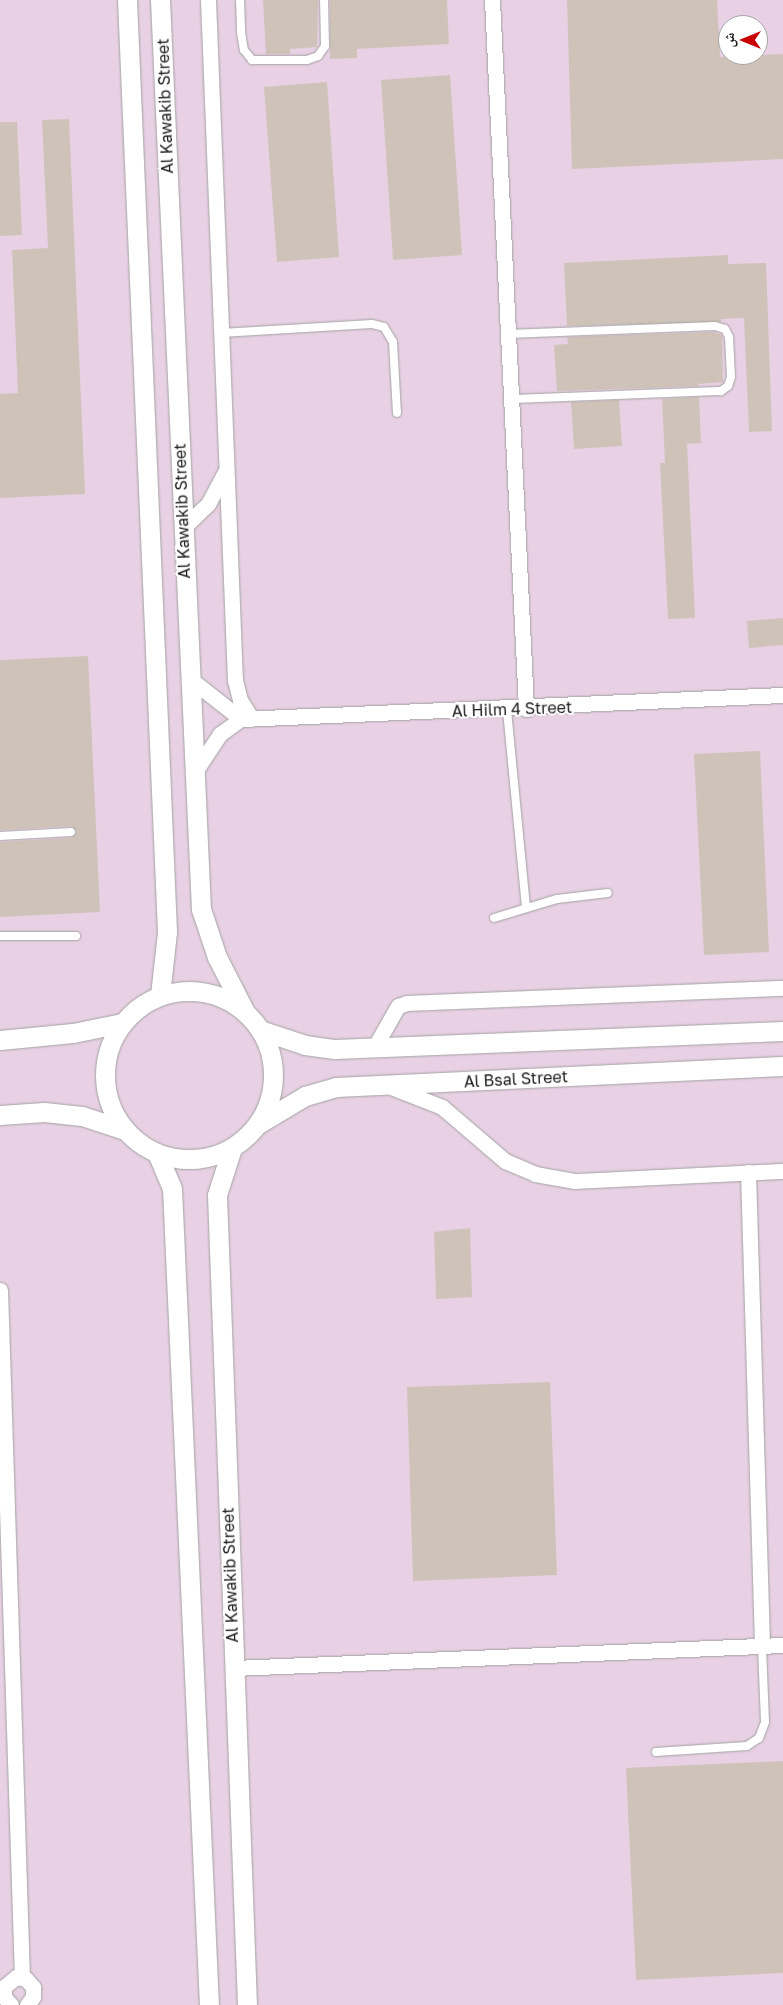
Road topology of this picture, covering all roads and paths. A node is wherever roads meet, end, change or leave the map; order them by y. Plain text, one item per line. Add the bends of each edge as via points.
1 (127, 0) edge
2 (160, 0) edge
3 (208, 0) edge
4 (240, 0) edge
5 (324, 0) edge
6 (492, 0) edge
7 (221, 333) junction
8 (508, 334) junction
9 (511, 399) junction
10 (397, 413) dead end
11 (226, 468) junction
12 (183, 528) junction
13 (189, 678) junction
14 (783, 695) edge
15 (526, 709) junction
16 (507, 710) junction
17 (246, 719) junction
18 (193, 774) junction
19 (70, 832) dead end
20 (0, 836) edge
21 (608, 893) dead end
22 (526, 908) junction
23 (494, 918) dead end
24 (0, 936) edge
25 (76, 936) dead end
26 (783, 988) edge
27 (160, 995) junction
28 (245, 1012) junction
29 (122, 1024) junction
30 (260, 1030) junction
31 (783, 1031) edge
32 (0, 1040) edge
33 (374, 1048) junction
34 (783, 1066) edge
35 (385, 1085) junction
36 (0, 1115) edge
37 (258, 1124) junction
38 (125, 1130) junction
39 (232, 1148) junction
40 (157, 1153) junction
41 (783, 1170) edge
42 (748, 1172) junction
43 (0, 1290) edge
44 (783, 1645) edge
45 (762, 1646) junction
46 (234, 1668) junction
47 (656, 1752) dead end
48 (22, 1977) junction
49 (5, 1996) edge
50 (26, 2005) edge
51 (209, 2005) edge
52 (247, 2005) edge

1 - 27 street, Al Kawakib Street via 167,932
2 - 12 street, Al Kawakib Street
3 - 7 street
4 - 5 lane via 242,41 252,60 307,60 318,56 325,46
6 - 8 street
7 - 10 lane via 372,324 384,326 393,342
7 - 11 street
8 - 9 street
8 - 9 lane via 715,326 725,329 730,337 730,382 721,391
9 - 15 street
11 - 12 street via 208,504
11 - 17 street via 235,680
12 - 13 street, Al Kawakib Street
13 - 17 street
13 - 18 street, Al Kawakib Street
14 - 15 street, Al Hilm 4 Street
15 - 16 street, Al Hilm 4 Street
16 - 17 street, Al Hilm 4 Street
16 - 22 lane
17 - 18 street via 220,734
18 - 28 street, Al Kawakib Street via 201,909 218,957
19 - 20 lane
21 - 22 lane via 567,897
22 - 23 lane
24 - 25 lane
26 - 33 street via 408,1003 398,1006
27 - 28 street via 182,991 205,992 226,999
27 - 29 street via 139,1007
28 - 30 street
29 - 32 street via 74,1033
29 - 38 street via 111,1044 105,1066 110,1104
30 - 33 street via 305,1045
30 - 37 street via 269,1048 272,1087
31 - 33 street
34 - 35 street, Al Bsal Street
35 - 37 street, Al Bsal Street via 336,1087 305,1096
35 - 42 street via 442,1107 505,1161 535,1174 575,1181
36 - 38 street via 44,1112 82,1116
37 - 39 street
38 - 40 street
39 - 40 street via 195,1159
39 - 46 street, Al Kawakib Street via 217,1196
40 - 51 street via 172,1188
41 - 42 street
42 - 45 street
43 - 48 street
44 - 45 street
45 - 46 street
45 - 47 lane via 765,1722 759,1738 748,1746
46 - 52 street, Al Kawakib Street
48 - 49 street via 11,1978
48 - 50 street via 30,1982 34,1992

